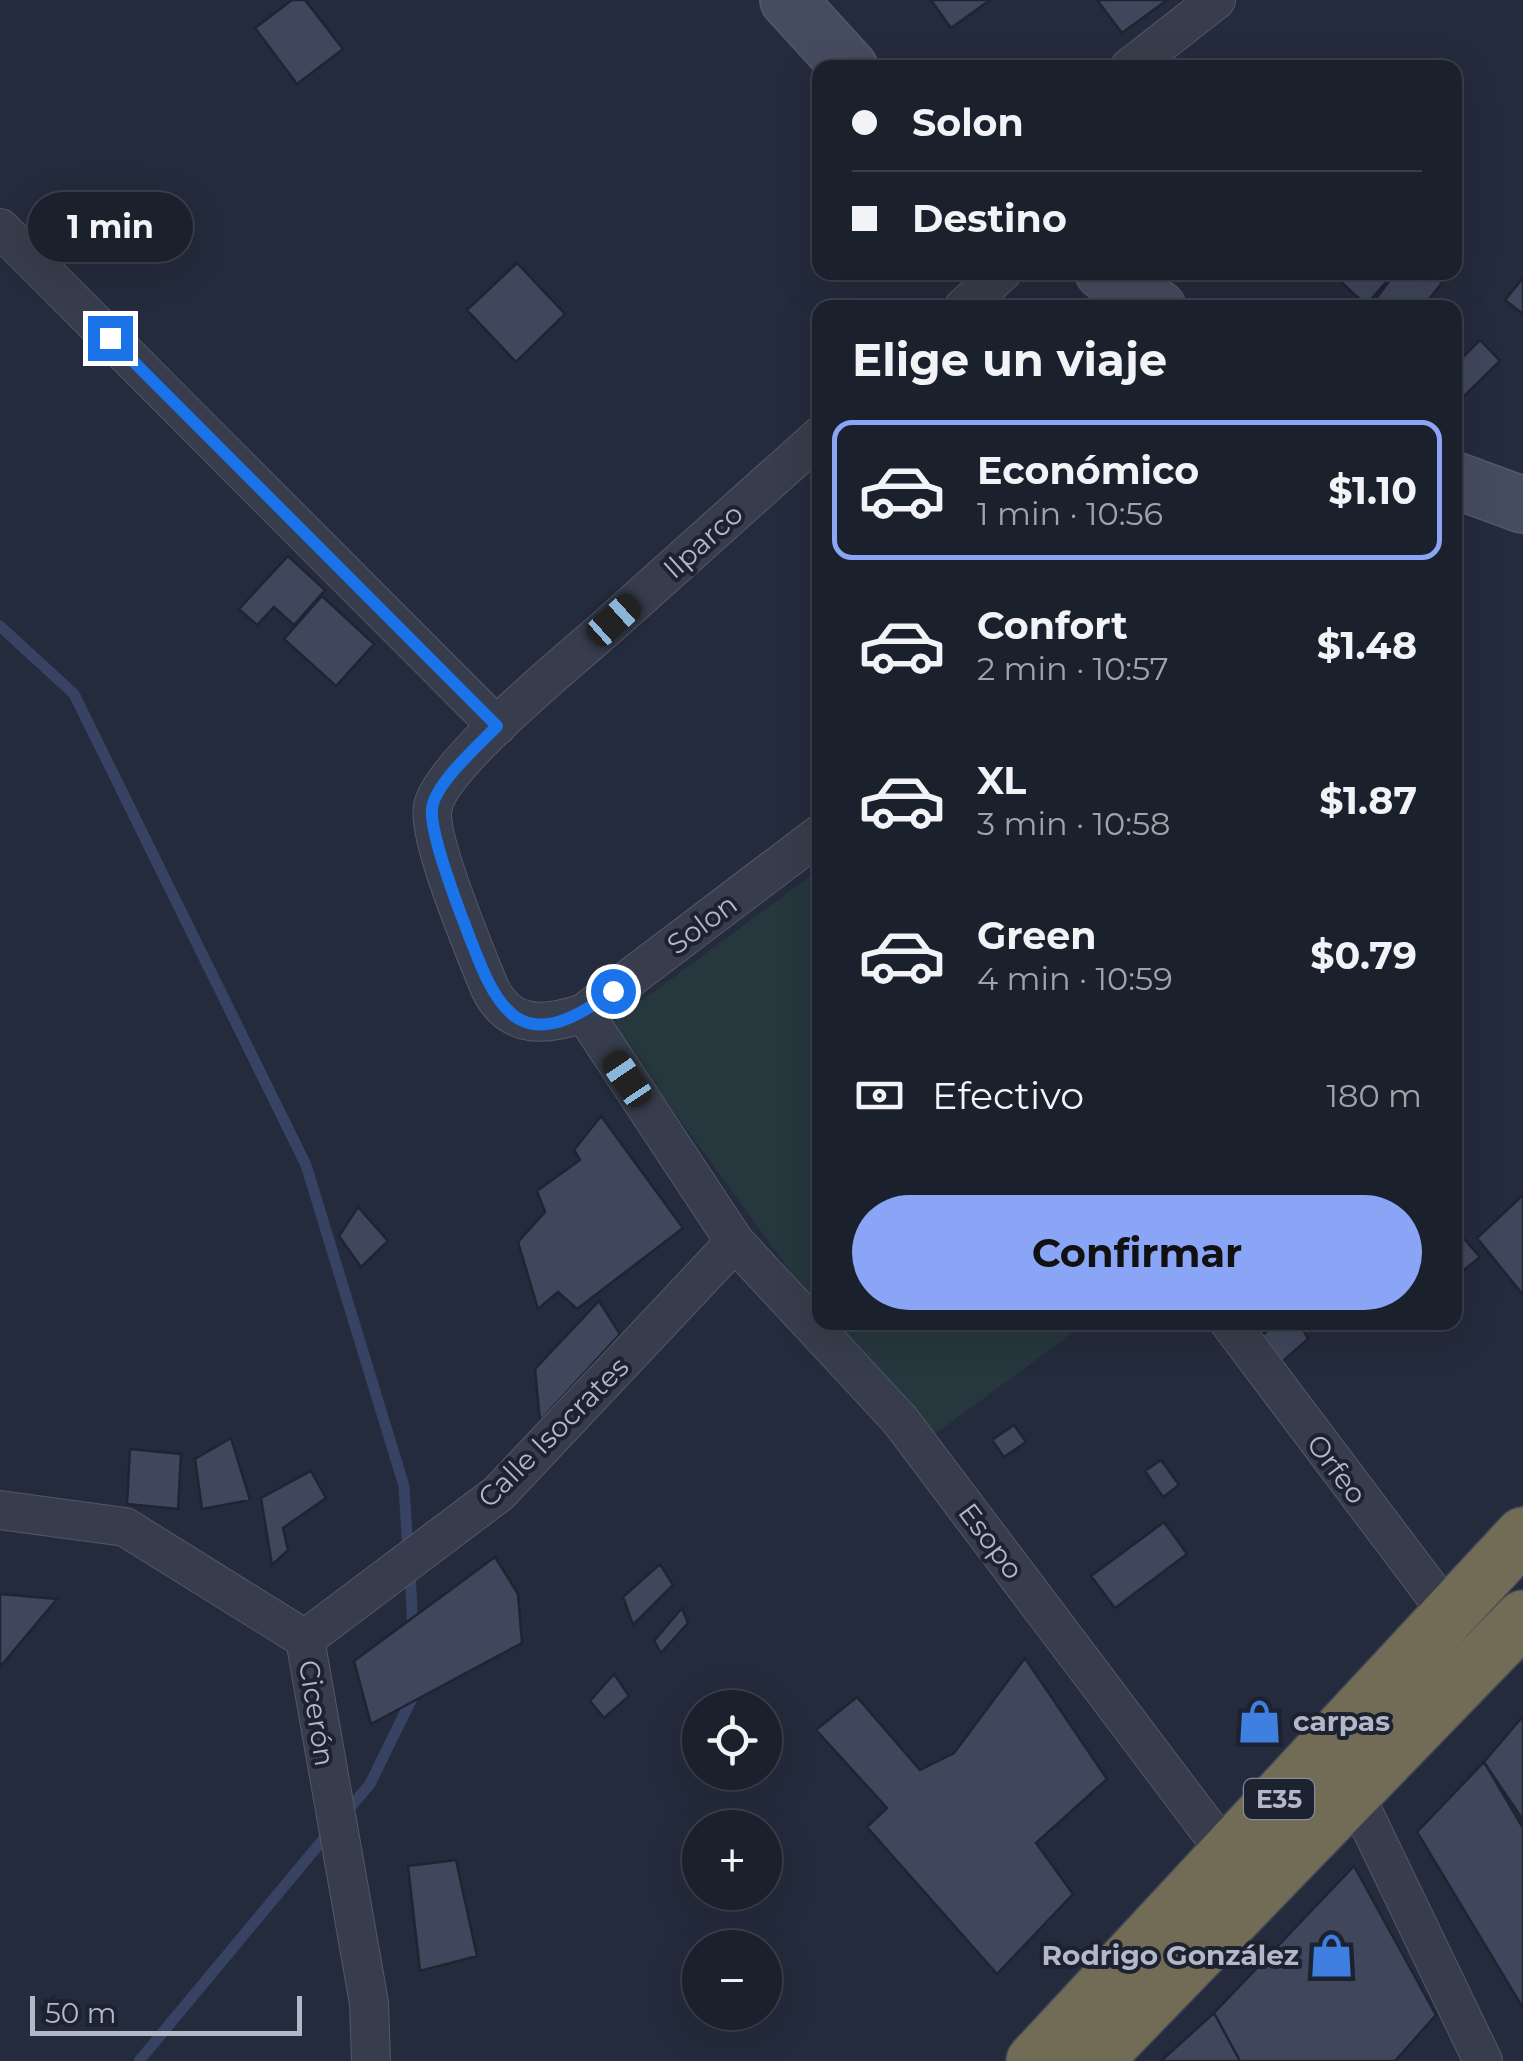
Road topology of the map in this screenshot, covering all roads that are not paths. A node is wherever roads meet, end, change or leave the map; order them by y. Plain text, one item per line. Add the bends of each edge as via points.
1 (788, 0) edge
2 (1216, 0) edge
3 (843, 60) edge
4 (1139, 60) edge
5 (0, 228) edge
6 (993, 280) edge
7 (1115, 280) edge
8 (972, 300) edge
9 (1146, 300) edge
10 (812, 443) edge
11 (1462, 483) edge
12 (1523, 505) edge
13 (497, 726) junction
14 (812, 840) edge
15 (584, 1014) junction
16 (735, 1242) junction
17 (812, 1325) edge
18 (817, 1330) edge
19 (1234, 1330) edge
20 (0, 1510) edge
21 (1523, 1536) edge
22 (1448, 1613) junction
23 (1523, 1618) edge
24 (305, 1639) junction
25 (1354, 1793) junction
26 (1228, 1855) junction
27 (371, 2061) edge
28 (1034, 2061) edge
29 (1094, 2061) edge
30 (1483, 2061) edge

1 - 3 main road
2 - 4 street
5 - 13 street
6 - 8 street
7 - 9 main road
10 - 13 street, Ilparco
11 - 12 main road
13 - 15 street, Ilparco via 440,789 432,810 447,877 492,995 516,1019 552,1024
14 - 15 street, Solon
15 - 16 street, Esopo
16 - 17 street, Esopo
16 - 24 street, Calle Isocrates via 498,1493
18 - 26 street, Esopo via 900,1420
19 - 22 street, Orfeo
20 - 24 street, Cicerón via 125,1528
21 - 22 highway, E35
22 - 26 highway, E35
23 - 25 highway, E35
24 - 27 street, Cicerón via 369,2003
25 - 29 highway, E35
25 - 30 street
26 - 28 highway, E35

